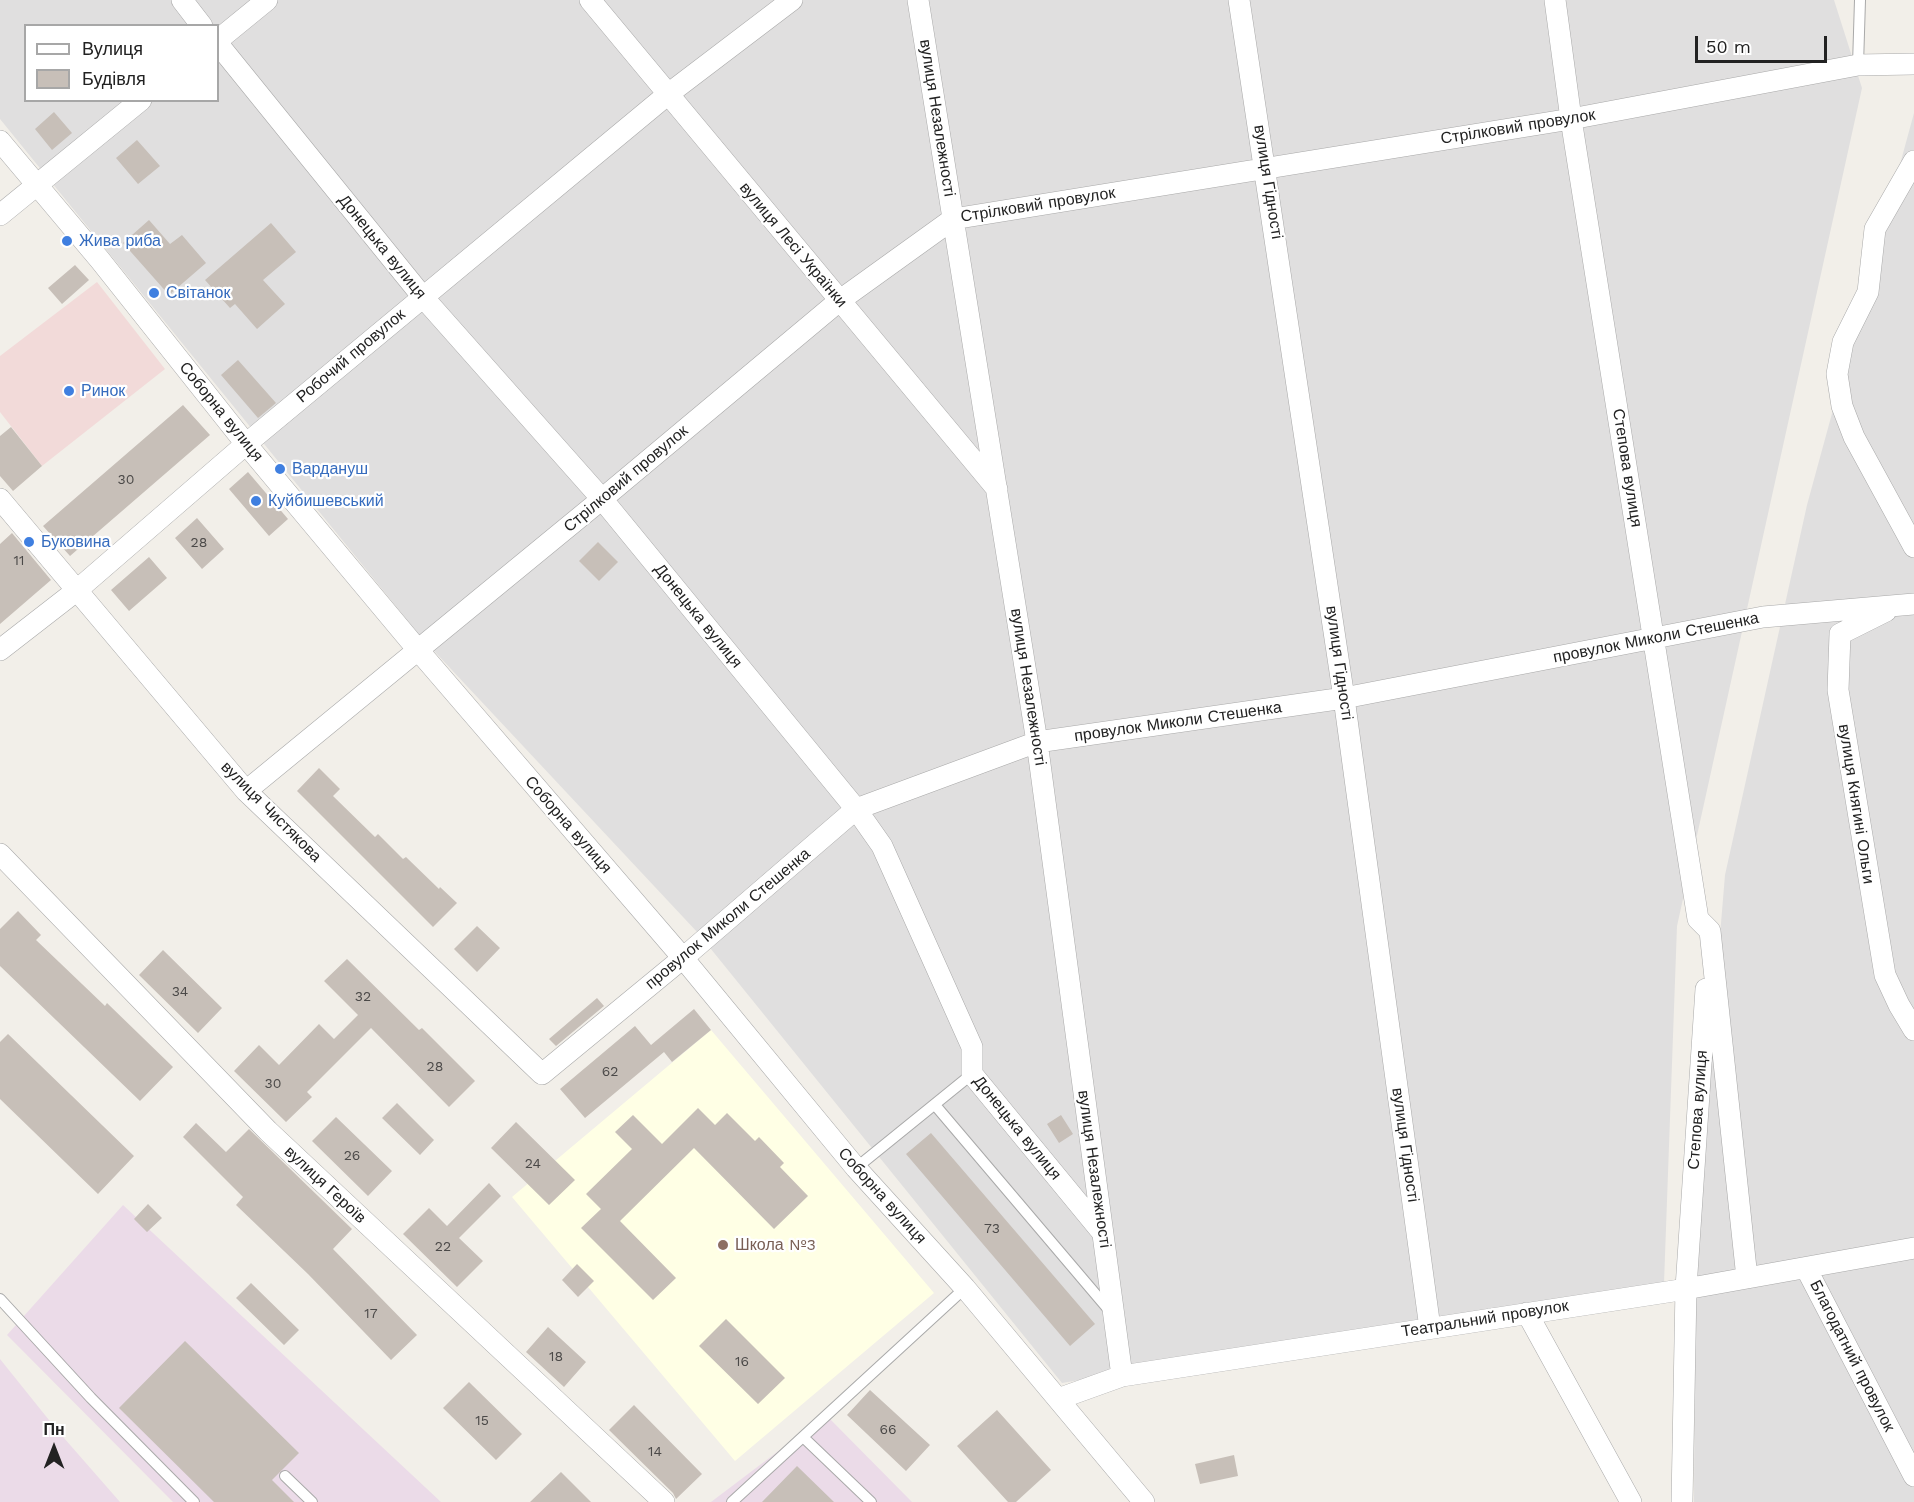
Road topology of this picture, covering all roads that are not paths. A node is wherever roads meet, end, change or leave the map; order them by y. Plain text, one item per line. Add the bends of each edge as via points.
1 (182, 0) edge
2 (267, 0) edge
3 (590, 0) edge
4 (792, 0) edge
5 (918, 0) edge
6 (1239, 0) edge
7 (1555, 0) edge
8 (1860, 0) edge
9 (200, 24) edge
10 (219, 39) edge
11 (219, 45) edge
12 (1914, 64) edge
13 (1858, 65) junction
14 (667, 95) junction
15 (138, 102) edge
16 (1571, 119) junction
17 (0, 141) edge
18 (1914, 161) edge
19 (1266, 169) junction
20 (36, 184) junction
21 (0, 215) edge
22 (952, 219) junction
23 (422, 296) junction
24 (839, 301) junction
25 (246, 444) junction
26 (997, 489) junction
27 (0, 499) edge
28 (602, 499) junction
29 (1914, 547) edge
30 (76, 591) junction
31 (1906, 605) edge
32 (1654, 638) junction
33 (0, 650) edge
34 (418, 650) junction
35 (1344, 698) junction
36 (1037, 742) junction
37 (246, 791) junction
38 (856, 809) junction
39 (0, 854) edge
40 (1710, 932) junction
41 (682, 958) junction
42 (1914, 1030) edge
43 (542, 1074) joint
44 (972, 1074) junction
45 (934, 1105) junction
46 (856, 1168) junction
47 (1102, 1232) junction
48 (1914, 1248) edge
49 (1806, 1268) junction
50 (1747, 1278) junction
51 (965, 1288) junction
52 (1686, 1288) junction
53 (0, 1299) edge
54 (1527, 1313) junction
55 (1113, 1315) junction
56 (1430, 1328) junction
57 (1122, 1376) junction
58 (1058, 1399) junction
59 (803, 1437) junction
60 (285, 1476) dead end
61 (1914, 1476) edge
62 (194, 1502) edge
63 (312, 1502) edge
64 (664, 1502) edge
65 (732, 1502) edge
66 (871, 1502) edge
67 (1144, 1502) edge
68 (1631, 1502) edge
69 (1682, 1502) edge

1 - 9 street
2 - 10 street
3 - 14 street, вулиця Лесі Українки
4 - 14 street, Робочий провулок
5 - 22 street, вулиця Незалежності
6 - 19 street, вулиця Гідності
7 - 16 street, Степова вулиця
8 - 13 lane
11 - 23 street, Донецька вулиця
12 - 13 street, Стрілковий провулок
13 - 16 street, Стрілковий провулок
14 - 23 street, Робочий провулок
14 - 24 street, вулиця Лесі Українки
15 - 20 street
16 - 19 street, Стрілковий провулок
16 - 32 street, Степова вулиця
17 - 20 street, Соборна вулиця
18 - 29 street via 1875,228 1868,292 1843,342 1837,374 1842,406 1854,436
19 - 22 street, Стрілковий провулок
19 - 35 street, вулиця Гідності
20 - 21 street
20 - 25 street, Соборна вулиця
22 - 24 street, Стрілковий провулок
22 - 26 street, вулиця Незалежності
23 - 25 street, Робочий провулок
23 - 28 street, Донецька вулиця
24 - 26 street, вулиця Лесі Українки
24 - 28 street, Стрілковий провулок
25 - 30 street, Робочий провулок
25 - 34 street, Соборна вулиця
26 - 36 street, вулиця Незалежності
27 - 30 street, вулиця Чистякова
28 - 34 street, Стрілковий провулок
28 - 38 street, Донецька вулиця
30 - 33 street, Робочий провулок
30 - 37 street, вулиця Чистякова
31 - 32 street, провулок Миколи Стешенка via 1763,617
31 - 42 street, вулиця Княгині Ольги via 1840,634 1838,690 1885,975
32 - 35 street, провулок Миколи Стешенка
32 - 40 street, Степова вулиця via 1698,919
34 - 37 street, Стрілковий провулок
34 - 41 street, Соборна вулиця
35 - 36 street, провулок Миколи Стешенка
35 - 56 street, вулиця Гідності
36 - 38 street, провулок Миколи Стешенка
36 - 47 street, вулиця Незалежності
37 - 43 street, вулиця Чистякова
38 - 41 street, провулок Миколи Стешенка
38 - 44 street, Донецька вулиця via 882,846 972,1047
39 - 64 street, вулиця Героїв via 268,1131
40 - 50 street, Степова вулиця
40 - 52 street, Степова вулиця
41 - 43 street, провулок Миколи Стешенка
41 - 46 street, Соборна вулиця
44 - 45 lane
44 - 47 street, Донецька вулиця
45 - 46 lane
45 - 55 lane
46 - 51 street, Соборна вулиця
47 - 55 street, вулиця Незалежності
48 - 49 street, Театральний провулок
49 - 50 street, Театральний провулок
49 - 61 street, Благодатний провулок
50 - 52 street, Театральний провулок
51 - 58 street, Соборна вулиця
51 - 59 lane
52 - 54 street, Театральний провулок
52 - 69 street
53 - 62 lane
54 - 56 street, Театральний провулок
54 - 68 street
55 - 57 street, вулиця Незалежності
56 - 57 street, Театральний провулок
57 - 58 street, Театральний провулок
58 - 67 street, Соборна вулиця
59 - 65 lane
59 - 66 lane
60 - 63 lane

